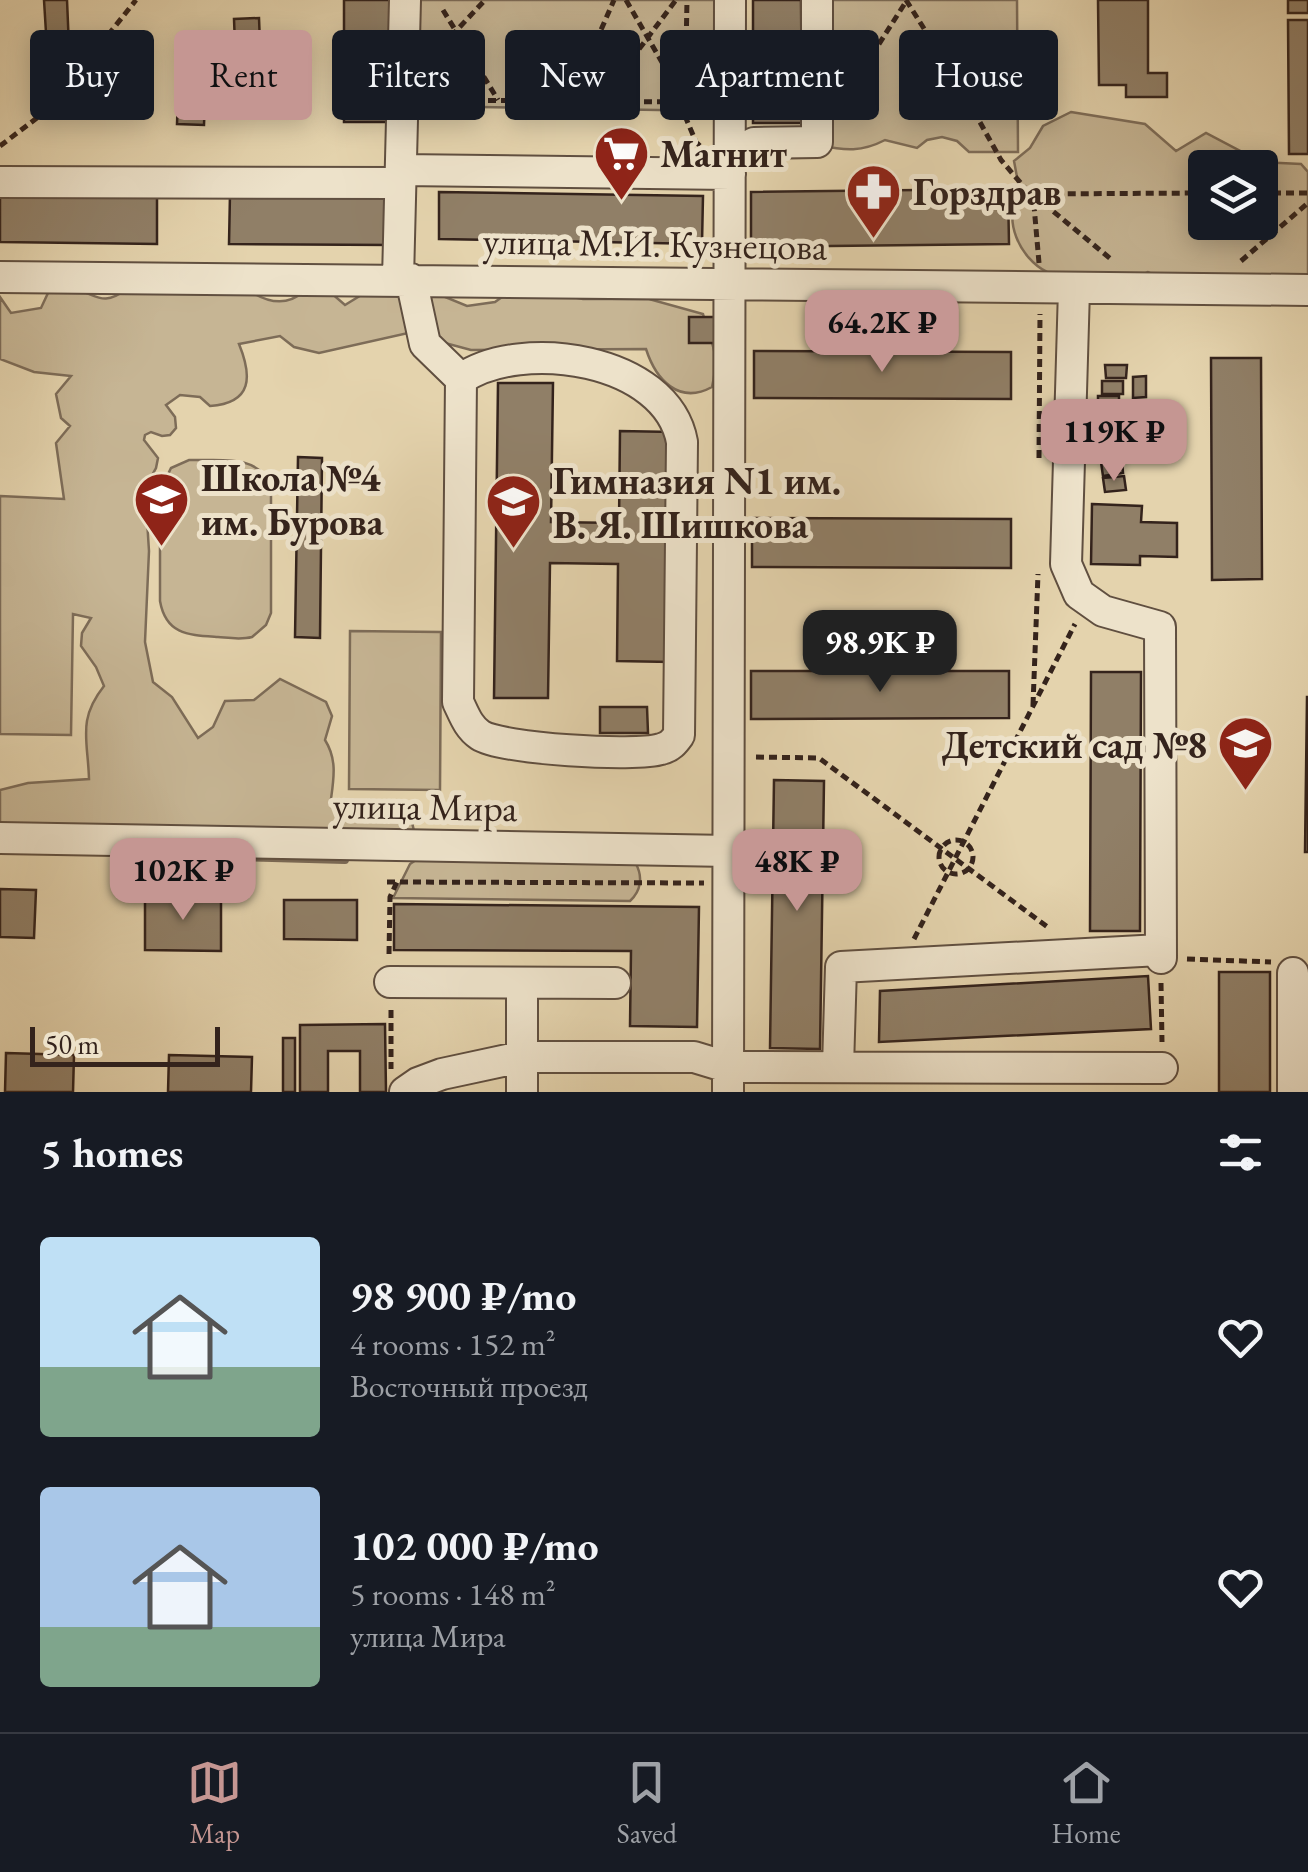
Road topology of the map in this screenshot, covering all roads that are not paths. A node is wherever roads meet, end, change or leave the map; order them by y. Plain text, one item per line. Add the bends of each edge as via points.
1 (405, 0) edge
2 (730, 0) edge
3 (817, 0) edge
4 (754, 142) dead end
5 (730, 174) junction
6 (400, 177) junction
7 (0, 182) edge
8 (0, 277) edge
9 (405, 279) junction
10 (1306, 283) edge
11 (729, 284) junction
12 (1074, 289) junction
13 (461, 379) junction
14 (0, 838) edge
15 (729, 851) junction
16 (1285, 968) road end
17 (390, 982) dead end
18 (522, 983) junction
19 (615, 983) dead end
20 (521, 1058) junction
21 (728, 1067) edge
22 (838, 1068) junction
23 (1162, 1068) road end
24 (406, 1092) edge
25 (522, 1092) edge
26 (1293, 1092) edge

1 - 6 street
2 - 5 street
3 - 4 street via 817,142
5 - 6 street
5 - 11 street
6 - 7 street
6 - 9 street
8 - 9 street, улица М.И. Кузнецова
9 - 11 street, улица М.И. Кузнецова
9 - 13 street via 425,344
10 - 12 street, улица М.И. Кузнецова
11 - 12 street, улица М.И. Кузнецова
11 - 15 street
12 - 22 street via 1066,564 1079,594 1102,611 1160,627 1160,954 840,967
13 - 13 street via 458,702 470,726 482,736 532,747 659,750 674,744 679,428 647,392 586,361 505,360
14 - 15 street, улица Мира
15 - 21 street
16 - 26 street
17 - 18 street
18 - 19 street
18 - 20 street
20 - 21 street via 694,1056
20 - 24 street via 442,1074
20 - 25 street
21 - 22 street
22 - 23 street

